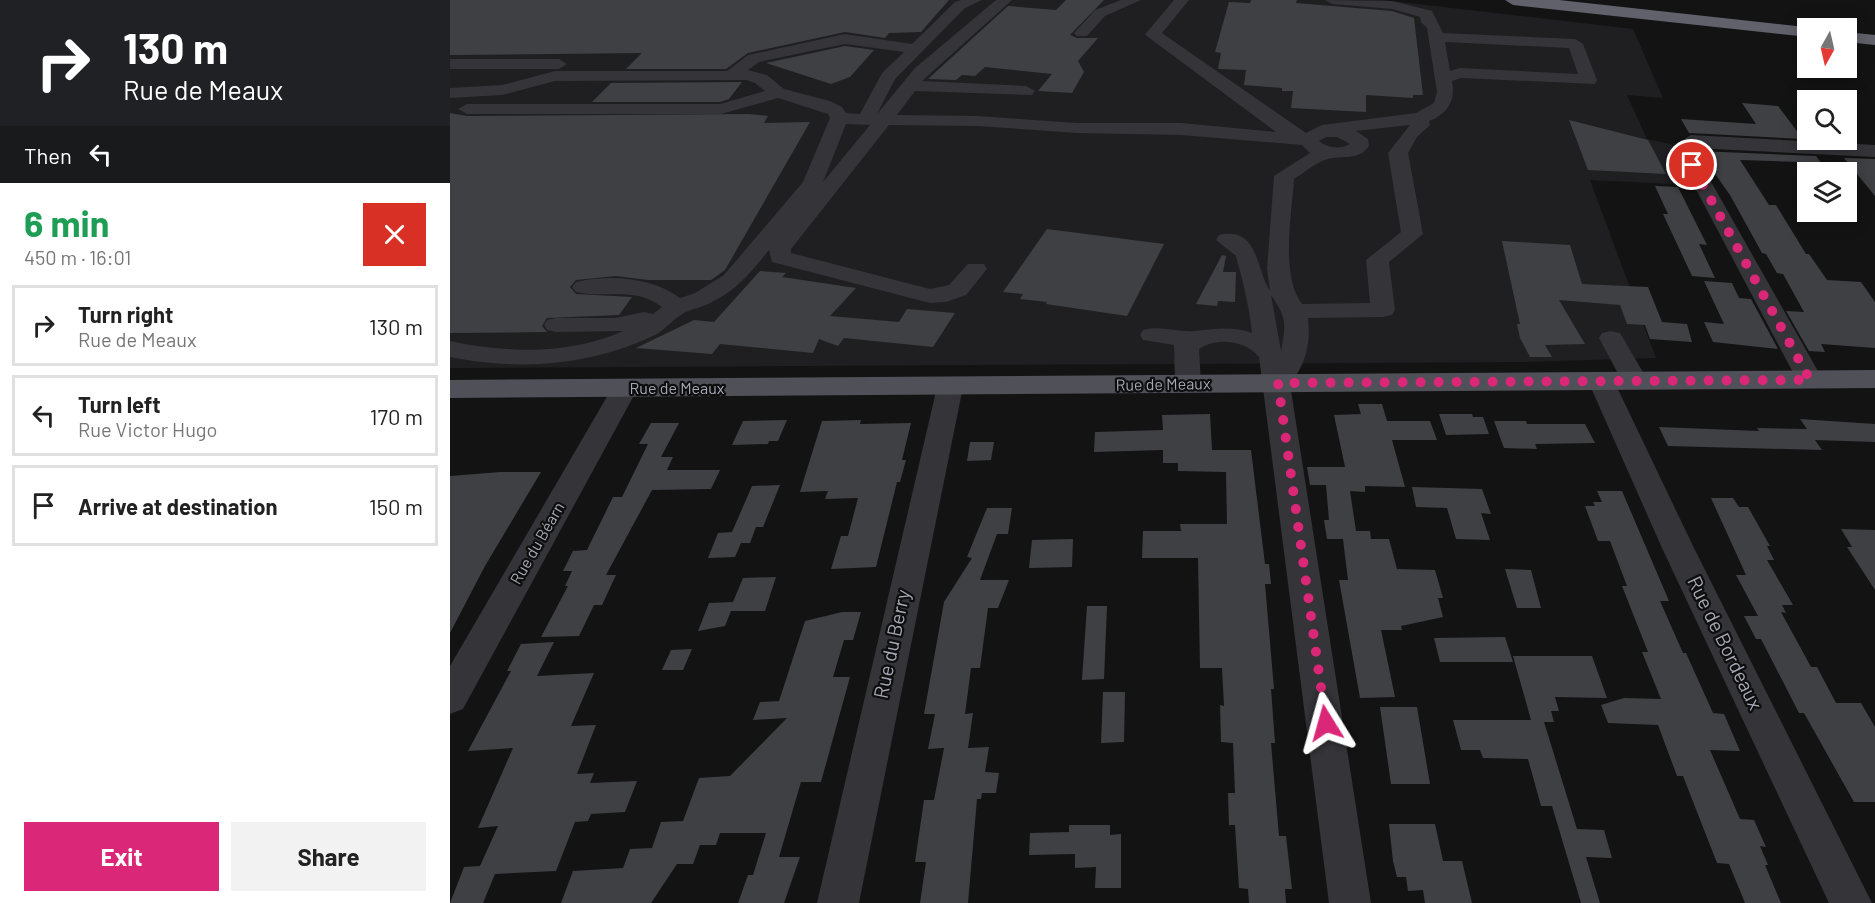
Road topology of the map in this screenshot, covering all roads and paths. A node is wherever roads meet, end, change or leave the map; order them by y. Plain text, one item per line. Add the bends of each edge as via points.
1 (1005, 0) edge
2 (1134, 0) edge
3 (1182, 0) edge
4 (1332, 0) edge
5 (1513, 0) edge
6 (1557, 0) edge
7 (980, 8) edge
8 (1797, 25) edge
9 (1797, 31) edge
10 (1857, 32) edge
11 (1082, 33) dead end
12 (1875, 34) edge
13 (1436, 37) junction
14 (1857, 38) edge
15 (1875, 40) edge
16 (918, 49) junction
17 (450, 64) edge
18 (732, 75) junction
19 (593, 77) junction
20 (1443, 78) junction
21 (910, 86) junction
22 (1026, 91) dead end
23 (450, 93) edge
24 (778, 93) junction
25 (450, 109) edge
26 (839, 118) junction
27 (875, 120) junction
28 (1419, 120) junction
29 (1340, 131) junction
30 (1317, 146) junction
31 (1360, 146) junction
32 (1875, 151) edge
33 (1398, 153) junction
34 (1221, 233) dead end
35 (1248, 266) junction
36 (976, 269) dead end
37 (584, 287) dead end
38 (627, 305) dead end
39 (677, 307) junction
40 (1295, 311) junction
41 (1173, 318) dead end
42 (556, 325) dead end
43 (1228, 334) junction
44 (1611, 338) dead end
45 (1151, 340) dead end
46 (1190, 343) junction
47 (450, 349) edge
48 (1267, 349) junction
49 (1875, 379) edge
50 (1810, 380) junction
51 (1601, 381) junction
52 (1635, 381) junction
53 (1278, 383) junction
54 (1188, 384) junction
55 (950, 387) junction
56 (625, 388) junction
57 (450, 390) edge
58 (450, 699) edge
59 (838, 903) edge
60 (1350, 903) edge
61 (1851, 903) edge

1 - 7 street
2 - 11 street via 1100,13
3 - 30 street via 1153,34 1286,130
4 - 13 street via 1419,10 1427,14
5 - 9 highway
6 - 8 highway
7 - 16 street via 960,5
7 - 21 street
10 - 12 highway
13 - 20 street
13 - 20 street via 1575,44 1589,80 1460,73
14 - 15 highway
16 - 18 street via 845,39 754,58
16 - 27 street via 888,77
17 - 19 street via 607,64
18 - 19 street
18 - 24 street via 756,76
19 - 23 street via 555,76 502,90
20 - 28 street via 1446,100
21 - 22 street
21 - 27 street
24 - 25 street via 721,109
24 - 26 street via 824,105 836,111
26 - 27 street
26 - 39 street via 812,184 732,280 703,298
27 - 30 street via 1181,129
27 - 36 street via 780,248 780,257 930,296 959,291
28 - 29 street via 1366,122
28 - 33 street via 1421,125
29 - 30 street via 1315,133
29 - 31 street via 1359,139
30 - 31 street via 1343,153
30 - 40 street via 1284,176 1278,269 1283,295
31 - 33 street
32 - 50 street via 1691,141 1682,146
33 - 40 street via 1412,234 1377,260 1383,310
34 - 35 street via 1242,247
35 - 43 street via 1240,317
35 - 48 street via 1259,291
37 - 39 street via 640,286 661,292
38 - 39 street
39 - 42 street via 615,325
39 - 47 street via 651,327 589,351 483,356
40 - 53 street via 1297,332 1291,366
41 - 46 street
43 - 46 street via 1210,334
43 - 48 street via 1255,340
44 - 52 street
45 - 46 street
46 - 54 street
48 - 53 street
49 - 50 main road, Rue de Meaux
50 - 52 main road, Rue de Meaux
51 - 52 main road, Rue de Meaux
51 - 53 main road, Rue de Meaux
51 - 61 street, Rue de Bordeaux
53 - 54 main road, Rue de Meaux
53 - 60 street
54 - 55 main road, Rue de Meaux
55 - 56 main road, Rue de Meaux
55 - 59 street, Rue du Berry
56 - 57 main road, Rue de Meaux
56 - 58 street, Rue du Béarn

